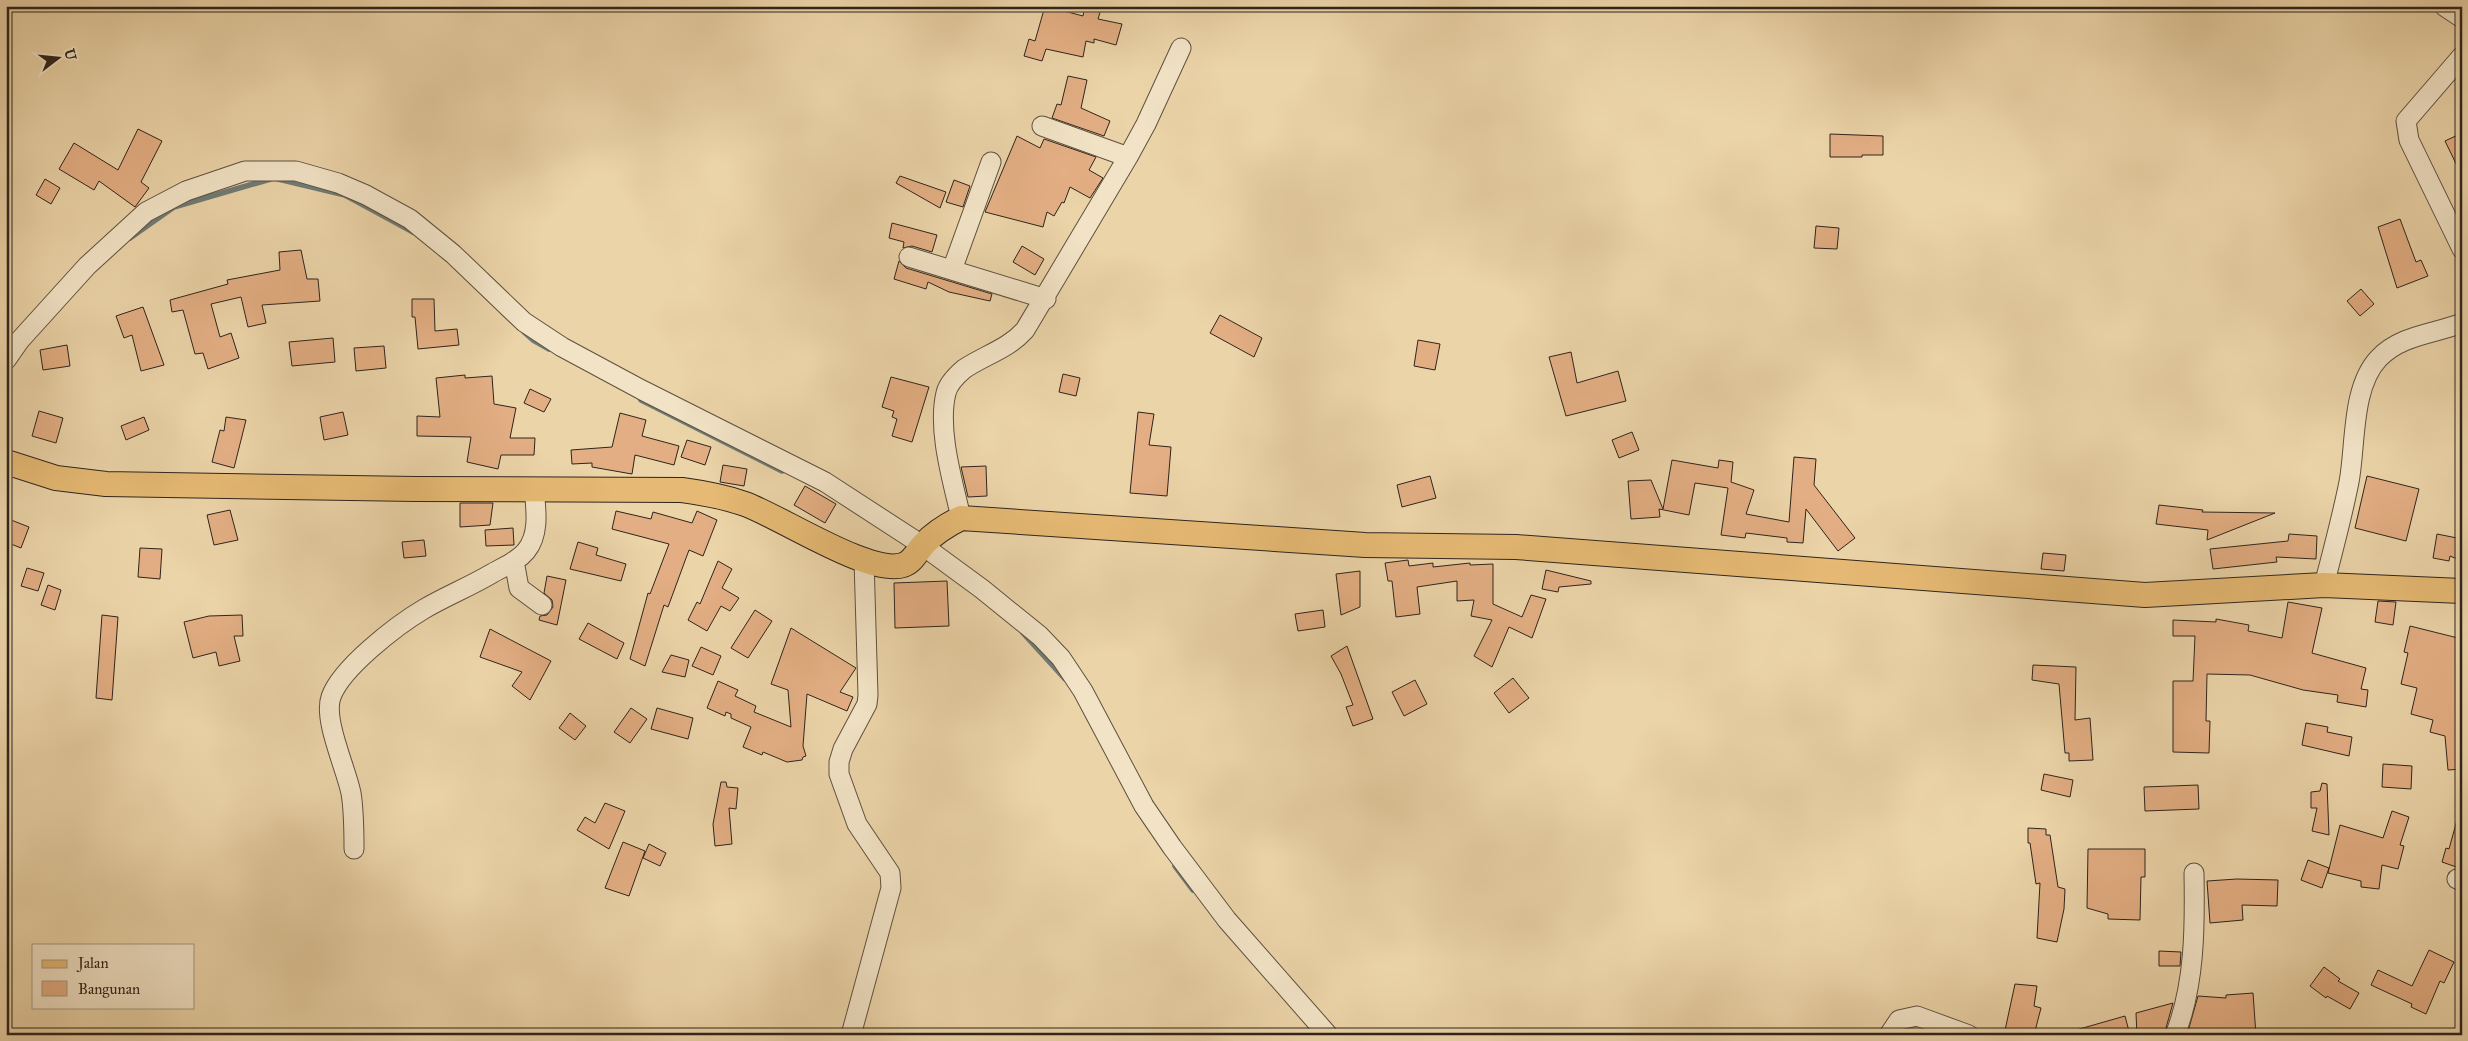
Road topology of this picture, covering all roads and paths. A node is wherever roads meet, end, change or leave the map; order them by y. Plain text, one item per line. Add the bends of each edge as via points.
1 (2444, 6) edge
2 (2462, 18) edge
3 (1182, 48) dead end
4 (2462, 56) edge
5 (1042, 126) dead end
6 (1128, 157) junction
7 (991, 162) dead end
8 (2462, 249) edge
9 (909, 257) dead end
10 (952, 270) junction
11 (1046, 299) junction
12 (2462, 323) edge
13 (6, 360) edge
14 (6, 462) edge
15 (534, 489) junction
16 (961, 518) junction
17 (917, 552) junction
18 (864, 560) junction
19 (514, 562) junction
20 (2324, 586) junction
21 (2462, 591) edge
22 (542, 605) dead end
23 (354, 849) dead end
24 (2194, 873) dead end
25 (852, 1035) edge
26 (1328, 1035) edge
27 (1889, 1035) edge
28 (1969, 1035) edge
29 (2175, 1035) edge

1 - 2 street
3 - 6 street
4 - 8 street via 2406,121 2409,140
5 - 6 street
6 - 11 street
7 - 10 street
9 - 10 street
10 - 11 street
11 - 16 street via 1015,342 963,370 946,392 946,440
12 - 20 street via 2407,339 2379,358 2368,374 2360,397 2349,483
13 - 17 street via 76,277 146,212 186,191 245,171 296,171 338,183 410,219 453,254 524,322 562,346 825,482
14 - 15 main road via 56,478 106,484
15 - 18 main road via 682,490 716,495 747,504
15 - 19 street via 537,511 534,530 527,550
16 - 17 main road via 947,524
16 - 20 main road via 1365,545 1516,547 2145,596
17 - 18 main road via 889,567
17 - 26 street via 982,589 1040,636 1061,658 1084,691 1144,806 1172,847 1227,920
18 - 25 street via 868,695 843,749 839,774 857,824 890,874 891,888
19 - 22 street via 519,588
19 - 23 street via 408,620 362,657 336,688 330,705 331,723 351,795
20 - 21 main road
24 - 29 street via 2192,961 2184,1008
27 - 28 street via 1899,1020 1917,1016

